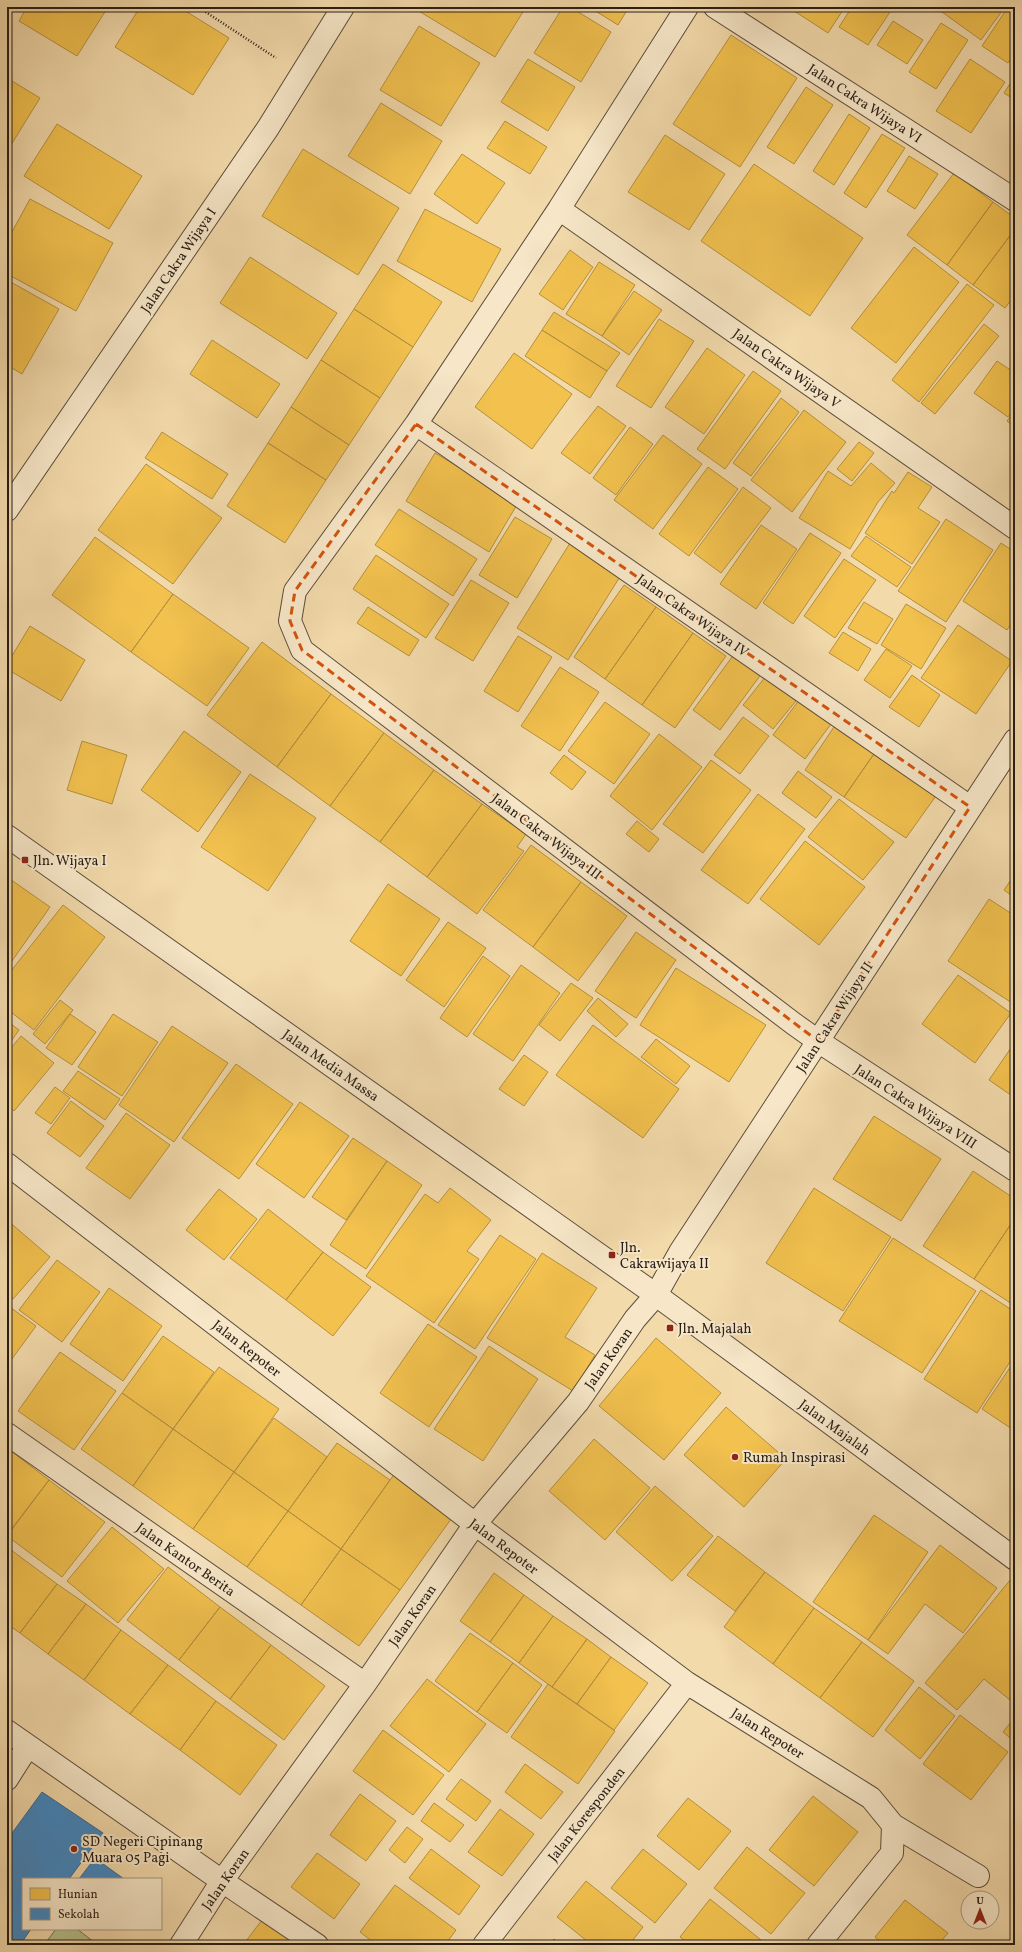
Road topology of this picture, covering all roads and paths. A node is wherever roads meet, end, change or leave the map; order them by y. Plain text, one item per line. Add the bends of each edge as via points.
1 (198, 7) edge
2 (343, 7) edge
3 (687, 7) edge
4 (716, 7) edge
5 (302, 76) junction
6 (1015, 200) edge
7 (559, 209) junction
8 (416, 424) junction
9 (7, 510) edge
10 (1015, 528) edge
11 (1015, 740) edge
12 (970, 807) junction
13 (7, 836) edge
14 (818, 1041) junction
15 (7, 1164) edge
16 (1015, 1170) edge
17 (656, 1295) junction
18 (7, 1434) edge
19 (475, 1524) junction
20 (1015, 1559) edge
21 (687, 1683) junction
22 (365, 1684) junction
23 (7, 1731) edge
24 (28, 1746) junction
25 (7, 1779) edge
26 (893, 1825) junction
27 (978, 1876) dead end
28 (222, 1882) junction
29 (181, 1945) edge
30 (317, 1945) edge
31 (484, 1945) edge
32 (818, 1945) edge

1 - 5 path
2 - 5 street, Jalan Cakra Wijaya I
3 - 7 street
4 - 6 street, Jalan Cakra Wijaya VI
5 - 9 street, Jalan Cakra Wijaya I
7 - 8 street
7 - 10 street, Jalan Cakra Wijaya V
8 - 12 street, Jalan Cakra Wijaya IV
8 - 14 street, Jalan Cakra Wijaya III via 295,591 290,621 302,650
11 - 12 street, Jalan Cakra Wijaya II
12 - 14 street, Jalan Cakra Wijaya II
13 - 17 street, Jalan Media Massa
14 - 16 street, Jalan Cakra Wijaya VIII
14 - 17 street, Jalan Cakra Wijaya II via 680,1252
15 - 19 street, Jalan Repoter
17 - 19 street, Jalan Koran via 635,1320 578,1402
17 - 20 street, Jalan Majalah
18 - 22 street, Jalan Kantor Berita
19 - 21 street, Jalan Repoter
19 - 22 street, Jalan Koran
21 - 26 street, Jalan Repoter via 871,1798
21 - 31 street, Jalan Koresponden
22 - 28 street, Jalan Koran
23 - 24 street
24 - 25 street
24 - 28 street
26 - 27 street, Jalan Repoter
26 - 32 street via 892,1853
28 - 29 street, Jalan Koran
28 - 30 street

